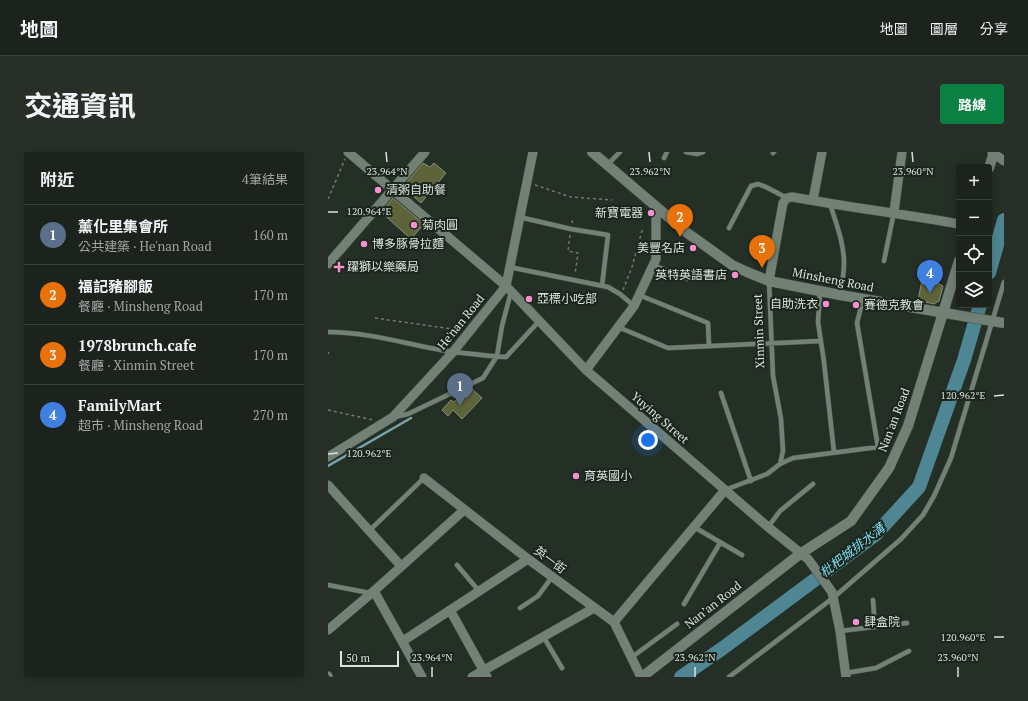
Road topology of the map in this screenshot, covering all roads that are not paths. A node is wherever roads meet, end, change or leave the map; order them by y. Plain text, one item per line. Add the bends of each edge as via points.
1 (348, 152) edge
2 (425, 152) edge
3 (533, 152) edge
4 (592, 152) edge
5 (620, 152) edge
6 (667, 152) edge
7 (686, 152) edge
8 (703, 152) edge
9 (822, 152) edge
10 (902, 152) edge
11 (993, 153) edge
12 (664, 158) dead end
13 (1004, 161) edge
14 (990, 164) edge
15 (607, 165) junction
16 (392, 190) junction
17 (787, 198) junction
18 (813, 200) junction
19 (830, 204) junction
20 (656, 207) junction
21 (894, 212) junction
22 (519, 217) junction
23 (956, 223) edge
24 (729, 228) dead end
25 (884, 261) dead end
26 (328, 264) edge
27 (653, 265) junction
28 (509, 267) junction
29 (956, 272) edge
30 (688, 279) dead end
31 (769, 281) junction
32 (1004, 282) edge
33 (602, 286) junction
34 (509, 288) junction
35 (820, 291) junction
36 (639, 295) junction
37 (840, 295) junction
38 (863, 299) junction
39 (634, 306) junction
40 (946, 312) junction
41 (540, 320) junction
42 (990, 320) junction
43 (1004, 323) edge
44 (618, 327) junction
45 (328, 332) edge
46 (820, 341) junction
47 (772, 344) junction
48 (709, 346) junction
49 (453, 352) junction
50 (497, 356) junction
51 (586, 370) junction
52 (721, 393) dead end
53 (393, 417) junction
54 (834, 452) junction
55 (328, 457) edge
56 (780, 464) junction
57 (424, 478) joint
58 (751, 481) junction
59 (814, 484) dead end
60 (328, 485) edge
61 (725, 490) junction
62 (464, 510) junction
63 (694, 527) junction
64 (768, 527) junction
65 (369, 531) junction
66 (720, 544) junction
67 (742, 555) dead end
68 (804, 557) junction
69 (528, 559) junction
70 (457, 565) dead end
71 (401, 566) junction
72 (552, 577) junction
73 (328, 585) edge
74 (479, 591) junction
75 (372, 592) junction
76 (832, 595) junction
77 (873, 600) dead end
78 (684, 604) dead end
79 (520, 608) dead end
80 (594, 608) junction
81 (450, 610) junction
82 (614, 622) junction
83 (907, 623) dead end
84 (677, 624) dead end
85 (875, 627) junction
86 (328, 630) edge
87 (840, 631) junction
88 (543, 636) junction
89 (403, 641) junction
90 (909, 651) dead end
91 (632, 657) junction
92 (562, 668) dead end
93 (485, 674) edge
94 (846, 675) edge
95 (422, 677) edge
96 (472, 677) edge
97 (642, 677) edge
98 (729, 677) edge

1 - 16 street, Yuying Street
2 - 16 street
3 - 22 street
4 - 15 street, Minsheng Road
5 - 15 lane
6 - 12 lane
7 - 8 lane
9 - 18 street
10 - 21 street
11 - 13 street
11 - 14 street
15 - 20 street, Minsheng Road
16 - 26 street
16 - 34 street, Yuying Street
17 - 18 street
17 - 24 lane via 762,185 751,186
17 - 31 street, Xinmin Street via 783,203
18 - 19 street
19 - 21 street
19 - 37 lane via 844,263
20 - 27 street via 656,259
20 - 31 street, Minsheng Road via 732,265
21 - 23 street
21 - 25 lane
22 - 28 street
22 - 33 lane via 608,235
27 - 30 lane
27 - 36 street
28 - 33 lane
28 - 34 street
29 - 40 street, Nan'an Road
31 - 35 street, Minsheng Road
31 - 47 lane, Xinmin Street
32 - 42 lane
33 - 39 lane via 620,294
34 - 41 street, Yuying Street
34 - 49 street, He'nan Road
34 - 50 lane
35 - 37 street, Minsheng Road
35 - 46 lane
36 - 39 street
36 - 48 lane via 708,323
37 - 38 street, Minsheng Road
38 - 40 street, Minsheng Road
38 - 54 lane via 857,323 878,447
39 - 44 street
40 - 42 street, Minsheng Road
40 - 68 street, Nan'an Road via 908,426 889,468 851,521
41 - 50 lane via 506,357
41 - 51 street, Yuying Street
42 - 43 street
42 - 76 lane via 951,458 934,496 923,515 909,531
44 - 48 lane via 668,348
44 - 51 street
45 - 49 lane via 384,338
46 - 47 lane
46 - 54 lane
47 - 48 lane
47 - 56 lane, Xinmin Street via 773,376 782,419 783,451
49 - 50 lane
49 - 53 street, He'nan Road
50 - 53 lane via 483,378 408,414
51 - 61 street, Yuying Street
52 - 58 lane
53 - 55 street, He'nan Road
54 - 56 lane via 793,458
56 - 58 lane via 767,474
57 - 62 street, 英一街
57 - 65 lane
58 - 61 lane
59 - 64 lane via 780,511
60 - 65 street
61 - 63 street
61 - 64 street, Yuying Street
62 - 69 street, 英一街
62 - 71 street
63 - 66 lane
63 - 82 street
64 - 68 street, Yuying Street
65 - 71 street
66 - 67 lane
66 - 78 lane
68 - 76 street, Yuying Street
68 - 97 street, Nan’an Road
69 - 72 street, 英一街
69 - 74 street
70 - 74 lane
71 - 75 street
72 - 79 lane via 538,596
72 - 80 street, 英一街
73 - 75 lane
74 - 81 street
75 - 86 street
75 - 89 street
76 - 87 street
76 - 98 lane
77 - 85 lane
80 - 82 street, 英一街
80 - 88 street
81 - 89 street
81 - 93 street
82 - 91 street, 英一街
83 - 85 lane
84 - 91 lane
85 - 87 lane
87 - 94 street
88 - 92 lane
88 - 93 street
89 - 95 street
90 - 94 lane via 876,668
91 - 97 street, 英一街
93 - 96 street

